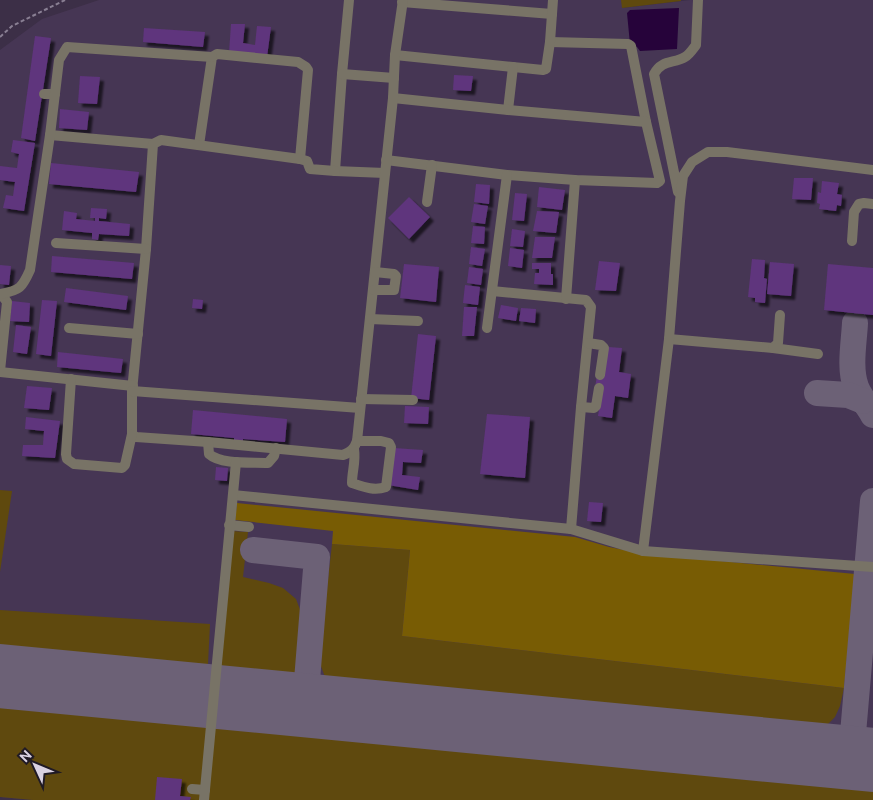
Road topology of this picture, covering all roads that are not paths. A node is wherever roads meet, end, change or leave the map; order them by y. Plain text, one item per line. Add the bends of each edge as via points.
1 (349, 0) edge
2 (553, 0) edge
3 (698, 0) edge
4 (402, 1) edge
5 (501, 5) edge
6 (552, 14) junction
7 (550, 42) junction
8 (395, 55) junction
9 (212, 58) junction
10 (513, 67) junction
11 (342, 74) junction
12 (394, 78) junction
13 (44, 94) dead end
14 (55, 94) junction
15 (393, 98) junction
16 (508, 110) junction
17 (646, 122) junction
18 (50, 135) junction
19 (153, 144) junction
20 (199, 145) junction
21 (300, 159) junction
22 (386, 160) junction
23 (432, 165) junction
24 (873, 170) edge
25 (335, 171) junction
26 (385, 173) junction
27 (507, 175) junction
28 (575, 180) junction
29 (680, 200) junction
30 (427, 202) dead end
31 (873, 204) edge
32 (852, 242) dead end
33 (56, 243) dead end
34 (146, 249) junction
35 (375, 272) junction
36 (374, 290) junction
37 (492, 291) junction
38 (1, 294) edge
39 (566, 299) junction
40 (780, 315) dead end
41 (370, 319) junction
42 (418, 321) dead end
43 (69, 328) dead end
44 (487, 328) dead end
45 (138, 334) junction
46 (669, 339) junction
47 (588, 343) junction
48 (773, 348) junction
49 (818, 354) dead end
50 (0, 371) edge
51 (600, 375) dead end
52 (71, 379) junction
53 (133, 388) junction
54 (599, 388) dead end
55 (413, 400) dead end
56 (361, 403) junction
57 (581, 407) junction
58 (132, 434) junction
59 (208, 442) junction
60 (355, 445) junction
61 (276, 448) junction
62 (236, 462) junction
63 (233, 494) junction
64 (229, 526) junction
65 (249, 528) dead end
66 (571, 529) junction
67 (643, 551) junction
68 (873, 567) edge
69 (192, 789) dead end
70 (204, 795) edge

1 - 11 lane
2 - 6 lane
3 - 29 lane via 696,45 686,57 663,64 654,74
4 - 5 lane
4 - 8 lane
5 - 6 lane
6 - 7 lane
7 - 10 lane via 546,69
7 - 17 lane via 631,46
8 - 10 lane
8 - 12 lane
9 - 14 lane via 67,47 59,60
9 - 20 lane
9 - 21 lane via 216,54 298,62 306,67
10 - 16 lane
11 - 12 lane
11 - 25 lane
12 - 15 lane
13 - 14 lane
14 - 18 lane
15 - 16 lane
15 - 22 lane
16 - 17 lane
17 - 28 lane via 660,181
18 - 19 lane
18 - 38 lane via 30,270 24,284 16,291
19 - 20 lane via 161,140
19 - 34 lane
20 - 21 lane
21 - 25 lane via 307,161 310,169
22 - 23 lane
22 - 26 lane
23 - 27 lane
23 - 30 lane
24 - 29 lane via 708,152 692,162 683,176
25 - 26 lane
26 - 35 lane
27 - 28 lane
27 - 37 lane
28 - 39 lane
29 - 46 lane
31 - 32 lane via 859,204 854,212
33 - 34 lane
34 - 45 lane
35 - 36 lane
35 - 36 lane via 396,276 394,290
36 - 41 lane
37 - 39 lane
37 - 44 lane
38 - 50 lane via 7,302
39 - 47 lane via 586,300 591,307
40 - 48 lane via 778,343
41 - 42 lane
41 - 56 lane
43 - 45 lane
45 - 53 lane
46 - 48 lane
46 - 67 lane
47 - 51 lane via 604,348
47 - 57 lane
48 - 49 lane
50 - 52 lane
52 - 53 lane
52 - 58 lane via 67,459 74,464 122,468
53 - 56 lane
53 - 58 lane
54 - 57 lane via 596,406
55 - 56 lane
56 - 60 lane
57 - 66 lane
58 - 59 lane via 136,437
59 - 61 lane
59 - 62 lane via 209,454 214,459
60 - 60 lane via 389,443 386,487 369,489 352,483
60 - 61 lane via 343,455
61 - 62 lane via 268,463
62 - 63 lane
63 - 64 lane
63 - 66 lane
64 - 65 lane
64 - 70 lane
66 - 67 lane
67 - 68 lane
69 - 70 lane

